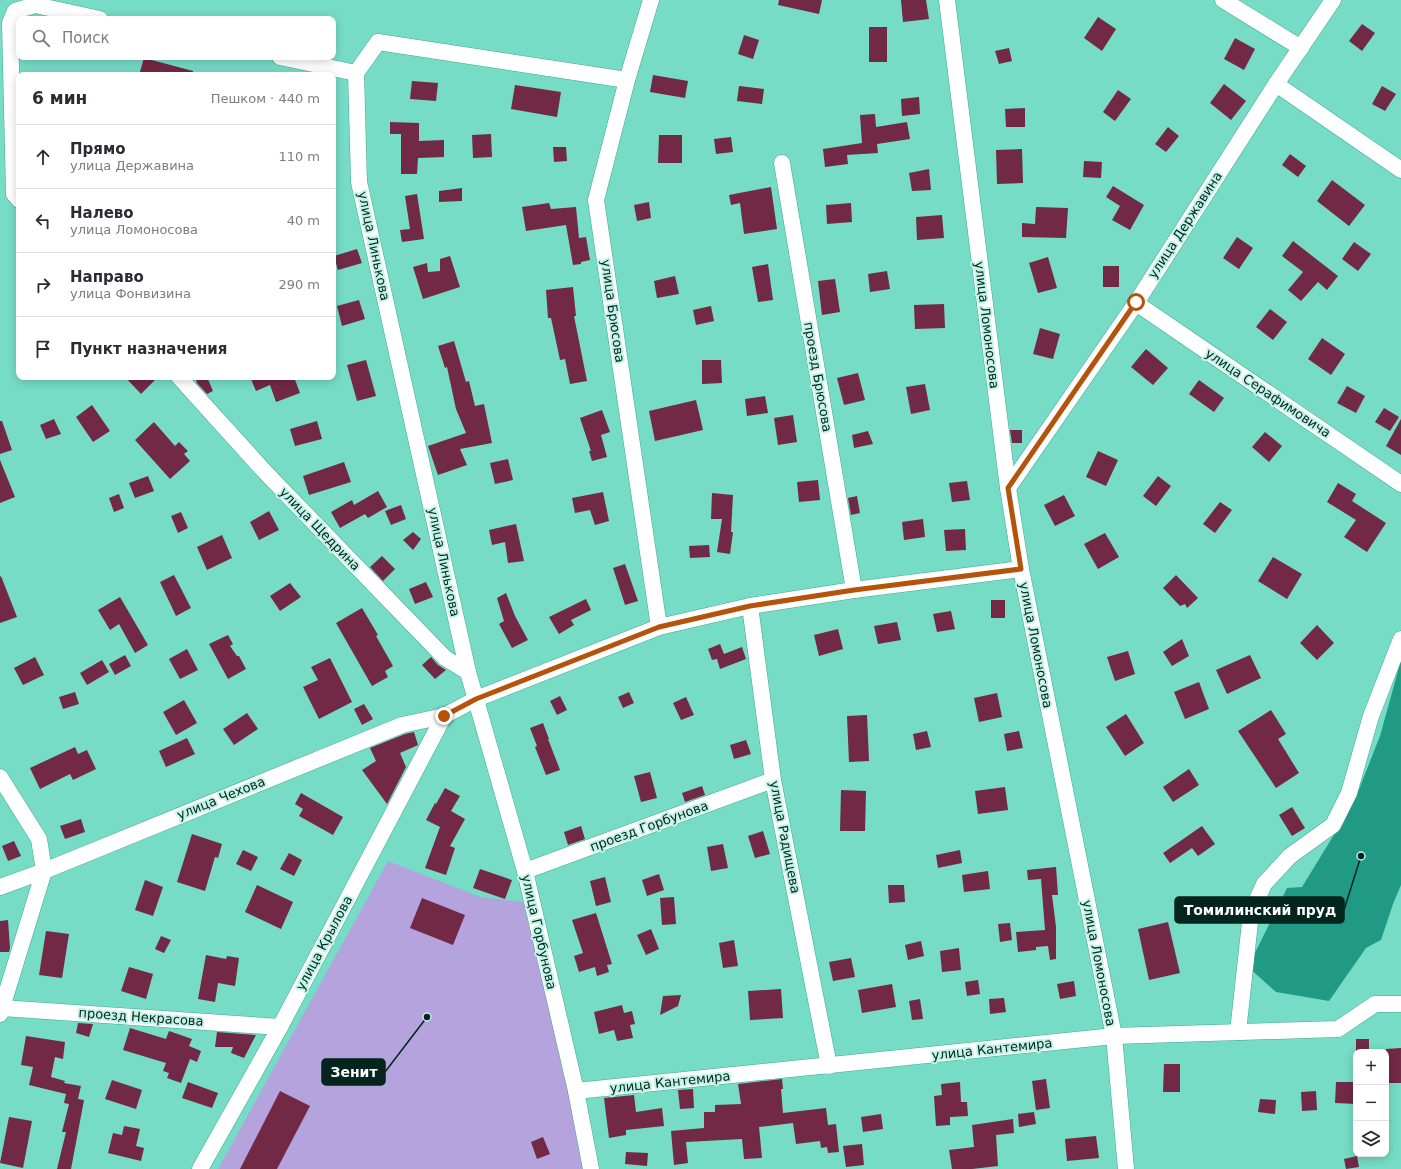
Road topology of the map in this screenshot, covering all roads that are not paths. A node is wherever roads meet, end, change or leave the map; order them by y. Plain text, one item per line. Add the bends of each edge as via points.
1 (651, 0) edge
2 (947, 0) edge
3 (1223, 0) edge
4 (1333, 0) edge
5 (86, 16) edge
6 (1301, 48) junction
7 (294, 60) edge
8 (356, 73) junction
9 (627, 80) junction
10 (1276, 84) junction
11 (782, 163) dead end
12 (1401, 170) edge
13 (16, 196) edge
14 (1136, 302) junction
15 (182, 380) edge
16 (1401, 484) edge
17 (1008, 488) junction
18 (1021, 569) junction
19 (854, 590) junction
20 (750, 606) junction
21 (659, 627) junction
22 (1401, 639) edge
23 (468, 672) junction
24 (476, 699) junction
25 (444, 716) junction
26 (0, 777) edge
27 (774, 780) junction
28 (44, 871) junction
29 (525, 871) junction
30 (0, 887) edge
31 (1401, 1004) edge
32 (1, 1011) edge
33 (280, 1027) junction
34 (1238, 1032) junction
35 (1114, 1036) junction
36 (829, 1066) junction
37 (576, 1091) junction
38 (200, 1169) edge
39 (591, 1169) edge
40 (1126, 1169) edge

1 - 9 street, улица Брюсова
2 - 17 street, улица Ломоносова
3 - 6 street
4 - 6 street, улица Державина
5 - 13 street via 35,5 15,11 10,23
6 - 10 street, улица Державина
7 - 8 street
8 - 9 street via 378,42
8 - 23 street, улица Линькова via 360,182
9 - 21 street, улица Брюсова via 596,200
10 - 12 street
10 - 14 street, улица Державина
11 - 19 street, проезд Брюсова
14 - 16 street, улица Серафимовича
14 - 17 street, улица Державина
15 - 23 street, улица Щедрина via 266,472 439,652
17 - 18 street, улица Ломоносова
18 - 19 street, улица Чехова
18 - 35 street, улица Ломоносова
19 - 20 street, улица Чехова
20 - 21 street, улица Чехова
20 - 27 street, улица Радищева
21 - 24 street, улица Чехова
22 - 34 street via 1371,716 1349,793 1333,825 1290,856 1264,884 1251,913
23 - 24 street, улица Линькова
24 - 25 street, улица Чехова
24 - 29 street, улица Горбунова
25 - 28 street, улица Чехова via 402,725
25 - 33 street, улица Крылова
26 - 28 street via 40,839
27 - 29 street, проезд Горбунова
27 - 36 street, улица Радищева
28 - 30 street, улица Чехова
28 - 32 street
29 - 37 street, улица Горбунова
31 - 34 street, улица Кантемира via 1375,1004 1338,1029
32 - 33 street, проезд Некрасова
33 - 38 street, улица Крылова
34 - 35 street, улица Кантемира
35 - 36 street, улица Кантемира
35 - 40 street, улица Ломоносова
36 - 37 street, улица Кантемира
37 - 39 street, улица Горбунова

